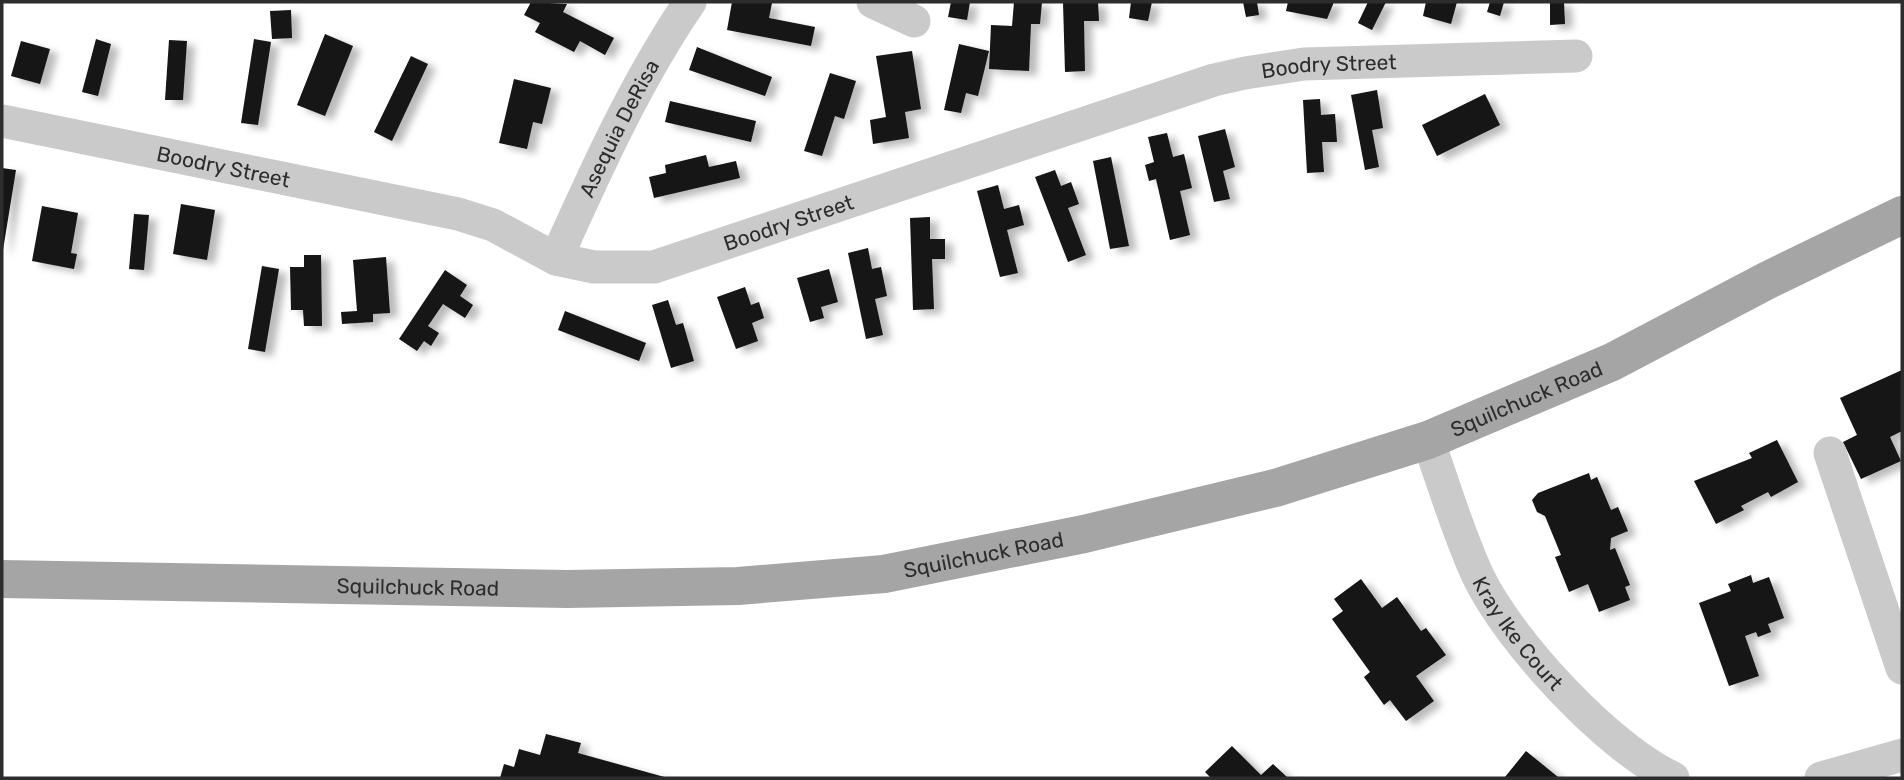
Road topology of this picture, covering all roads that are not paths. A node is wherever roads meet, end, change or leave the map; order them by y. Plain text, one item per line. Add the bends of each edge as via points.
1 (690, 2) edge
2 (873, 2) edge
3 (914, 21) dead end
4 (1576, 56) dead end
5 (2, 121) edge
6 (1902, 215) edge
7 (556, 259) junction
8 (1428, 440) junction
9 (1830, 453) dead end
10 (2, 579) edge
11 (1902, 668) edge
12 (1902, 755) edge
13 (1673, 778) edge
14 (1821, 778) edge

1 - 7 street, Asequia DeRisa via 670,30 591,181
2 - 3 street
4 - 7 street, Boodry Street via 1304,64 1245,73 654,267 594,267
5 - 7 street, Boodry Street via 458,214 493,225
6 - 8 main road, Squilchuck Road via 1612,362
8 - 10 main road, Squilchuck Road via 1262,491 1084,534 884,574 738,586 567,589
8 - 13 street, Kray Ike Court via 1478,576 1510,630 1614,737
9 - 11 street
12 - 14 street

